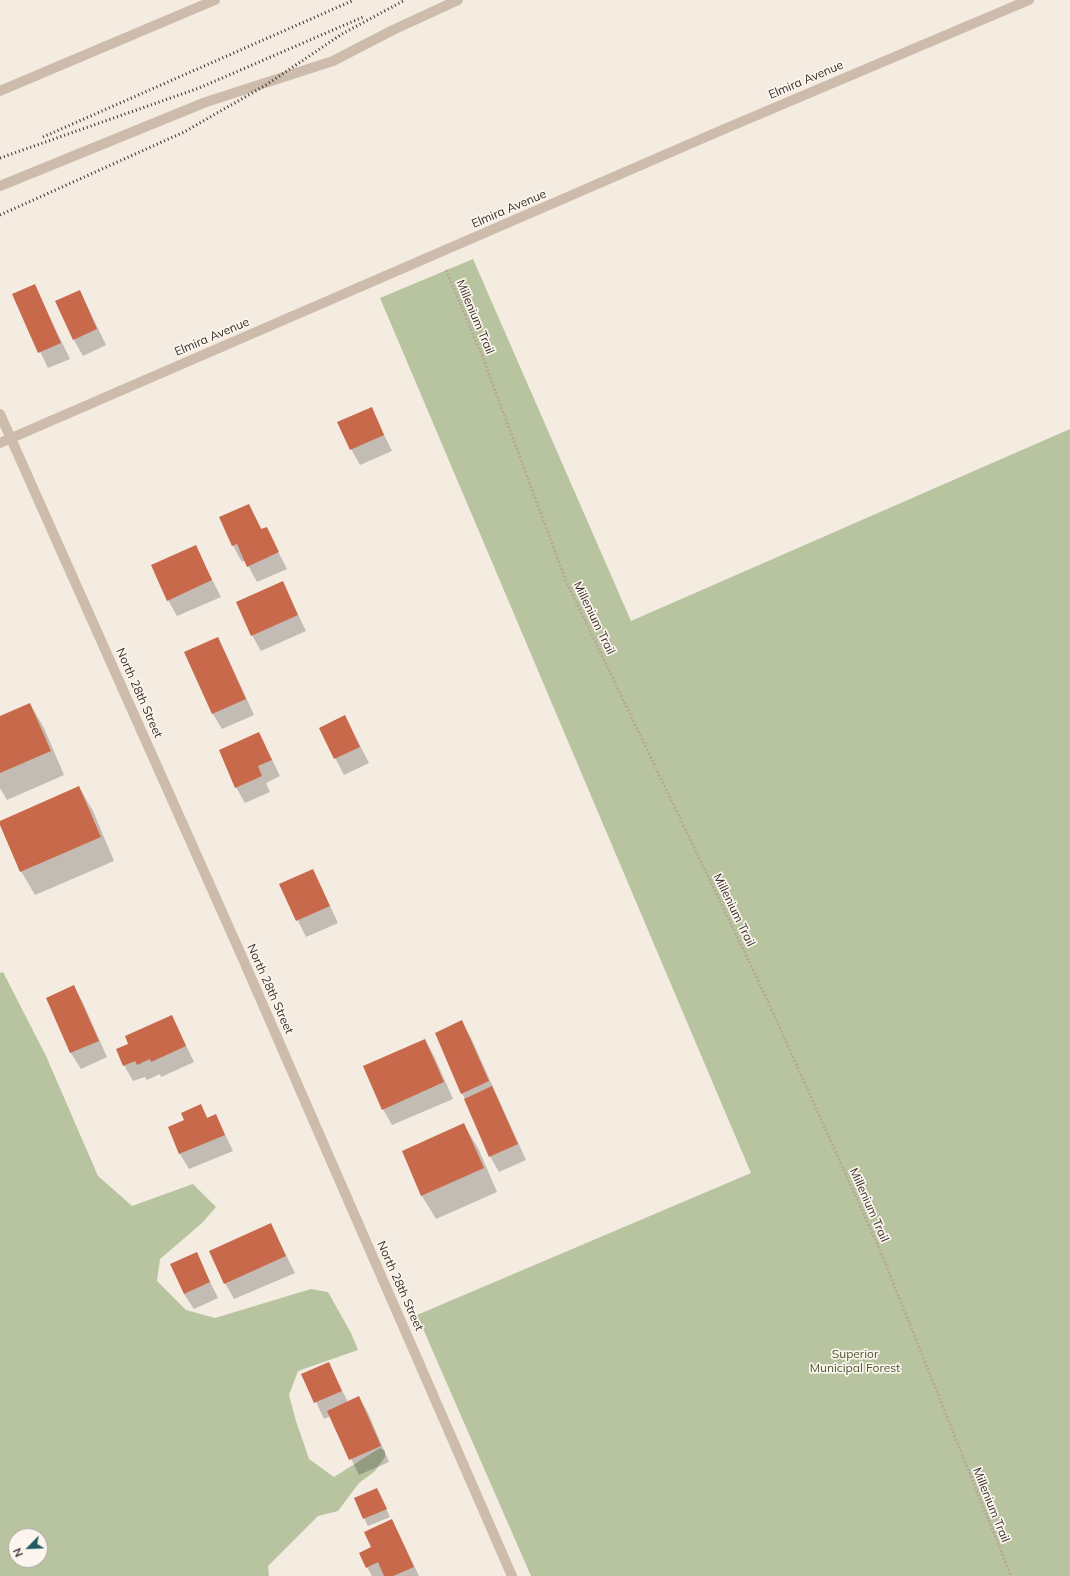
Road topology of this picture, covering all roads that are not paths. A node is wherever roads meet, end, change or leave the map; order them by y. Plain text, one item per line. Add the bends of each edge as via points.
1 (215, 0) edge
2 (458, 0) edge
3 (1029, 0) edge
4 (0, 91) edge
5 (0, 186) edge
6 (0, 414) edge
7 (11, 439) junction
8 (0, 443) edge
9 (512, 1576) edge

1 - 4 street
2 - 5 street via 314,69 206,102
3 - 7 street, Elmira Avenue
6 - 7 street, North 28th Street
7 - 8 street, Elmira Avenue
7 - 9 street, North 28th Street via 240,950

